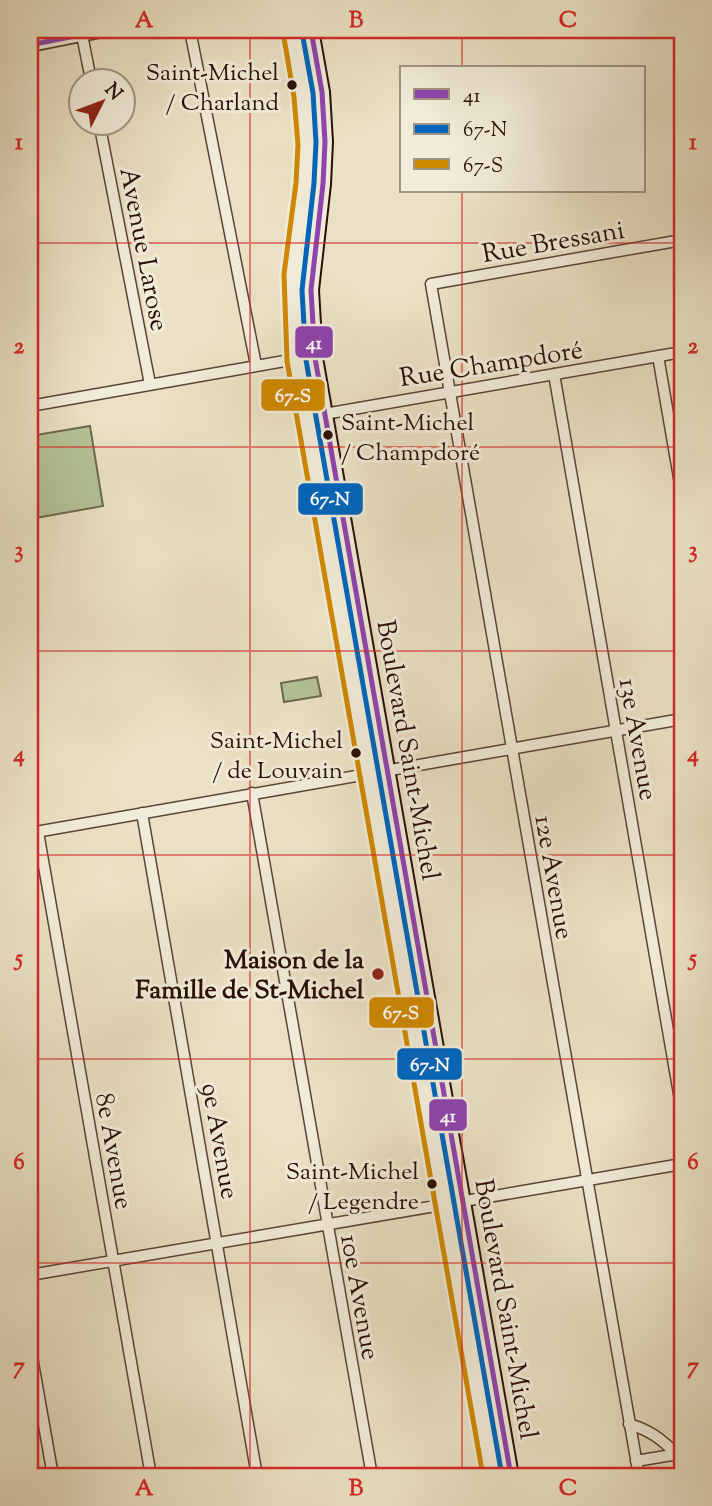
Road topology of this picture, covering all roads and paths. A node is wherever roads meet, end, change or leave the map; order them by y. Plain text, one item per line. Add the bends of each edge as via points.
1 (105, 30) edge
2 (190, 30) edge
3 (292, 30) edge
4 (311, 30) edge
5 (81, 32) edge
6 (30, 45) edge
7 (87, 66) edge
8 (102, 136) edge
9 (682, 240) edge
10 (431, 284) joint
11 (682, 352) edge
12 (657, 356) junction
13 (296, 359) junction
14 (256, 365) junction
15 (554, 374) junction
16 (150, 384) junction
17 (449, 391) junction
18 (30, 406) edge
19 (325, 414) junction
20 (307, 417) junction
21 (682, 495) edge
22 (682, 719) edge
23 (616, 731) junction
24 (511, 749) junction
25 (388, 770) junction
26 (369, 773) junction
27 (252, 793) junction
28 (142, 813) junction
29 (34, 832) edge
30 (682, 1111) edge
31 (682, 1164) edge
32 (586, 1181) junction
33 (464, 1202) junction
34 (445, 1204) junction
35 (328, 1224) junction
36 (217, 1242) junction
37 (113, 1261) junction
38 (30, 1275) edge
39 (30, 1346) edge
40 (629, 1424) junction
41 (679, 1454) edge
42 (636, 1461) junction
43 (53, 1476) edge
44 (150, 1476) edge
45 (257, 1476) edge
46 (372, 1476) edge
47 (492, 1476) edge
48 (511, 1476) edge
49 (639, 1476) edge

1 - 5 street
2 - 14 street
3 - 13 main road, Boulevard Saint-Michel via 306,134 294,269
4 - 19 main road, Boulevard Saint-Michel via 325,131 311,301
5 - 6 street
5 - 7 street
8 - 16 street, Avenue Larose
9 - 10 street, Rue Bressani
10 - 17 street, 12e Avenue
11 - 12 street, Rue Champdoré
12 - 15 street, Rue Champdoré
12 - 21 street
13 - 14 street
13 - 20 main road, Boulevard Saint-Michel
14 - 16 street
15 - 17 street, Rue Champdoré
15 - 23 street, 13e Avenue
16 - 18 street
17 - 19 street, Rue Champdoré
17 - 24 street, 12e Avenue
19 - 20 street, Rue Champdoré
19 - 25 main road, Boulevard Saint-Michel
20 - 26 main road, Boulevard Saint-Michel
22 - 23 street
23 - 24 street
23 - 30 street, 13e Avenue
24 - 25 street
24 - 32 street, 12e Avenue
25 - 26 street
25 - 33 main road, Boulevard Saint-Michel
26 - 27 street
26 - 34 main road, Boulevard Saint-Michel
27 - 28 street
27 - 35 street, 10e Avenue
28 - 29 street
28 - 36 street, 9e Avenue
29 - 37 street, 8e Avenue
31 - 32 street
32 - 33 street
32 - 40 street, 12e Avenue
33 - 34 street
33 - 48 main road, Boulevard Saint-Michel
34 - 35 street
34 - 47 main road, Boulevard Saint-Michel
35 - 36 street
35 - 46 street, 10e Avenue
36 - 37 street
36 - 45 street, 9e Avenue
37 - 38 street
37 - 44 street, 8e Avenue
39 - 43 street
40 - 41 street via 646,1429
40 - 42 street, 12e Avenue
41 - 42 street
42 - 49 street, 12e Avenue

